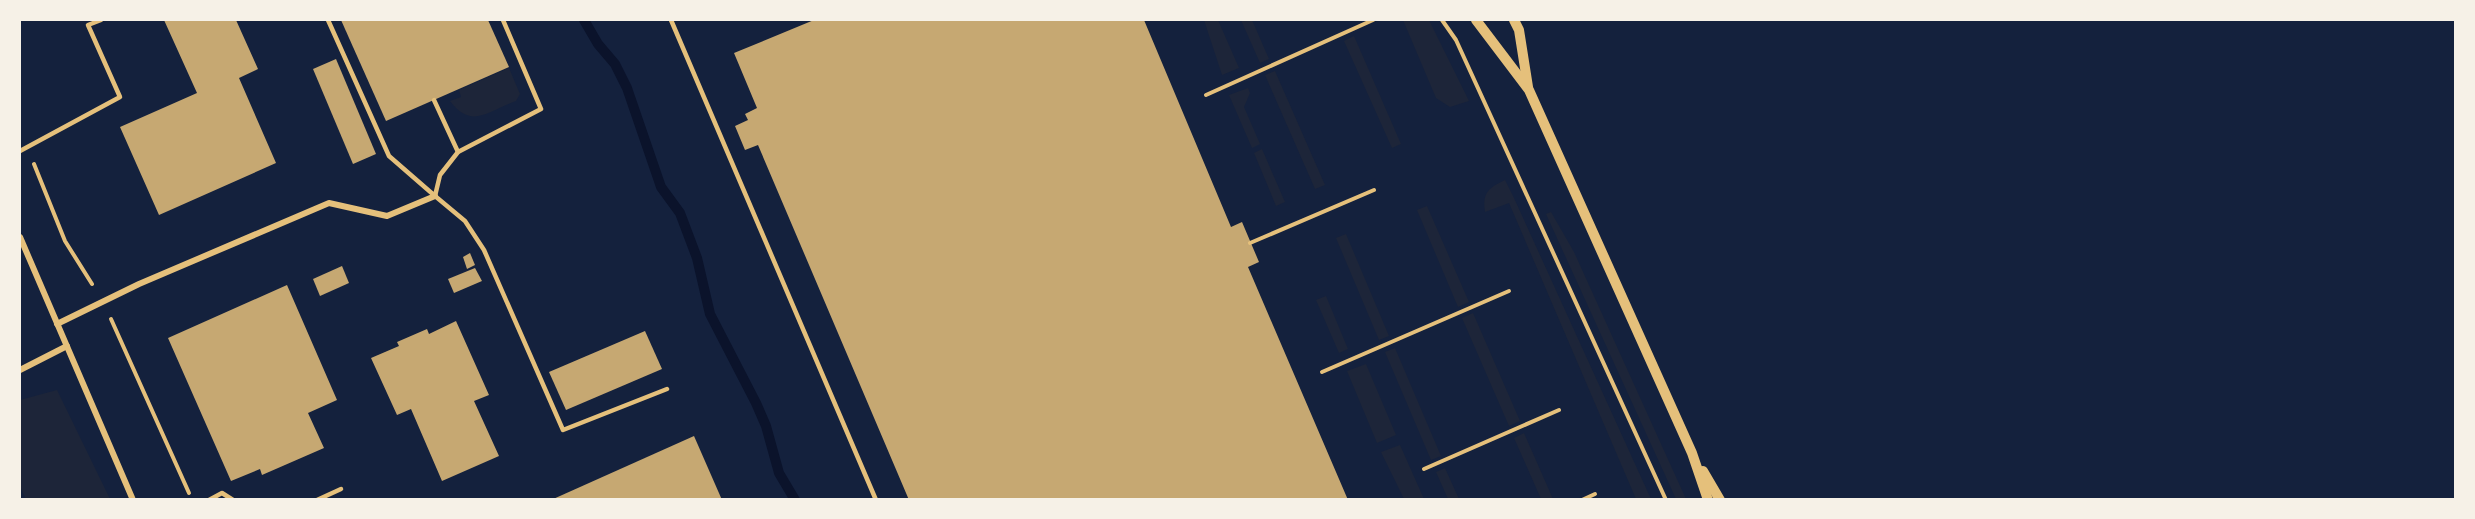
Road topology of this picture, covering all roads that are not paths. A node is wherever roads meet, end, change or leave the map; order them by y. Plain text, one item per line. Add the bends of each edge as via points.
1 (101, 20) edge
2 (328, 20) edge
3 (503, 20) edge
4 (671, 20) edge
5 (1476, 20) edge
6 (1514, 20) edge
7 (1529, 90) junction
8 (434, 100) dead end
9 (20, 151) edge
10 (458, 152) junction
11 (435, 196) junction
12 (20, 237) edge
13 (57, 324) junction
14 (67, 346) junction
15 (20, 370) edge
16 (667, 389) dead end
17 (1692, 453) junction
18 (341, 489) dead end
19 (133, 500) edge
20 (209, 500) edge
21 (233, 500) edge
22 (317, 500) edge
23 (876, 500) edge
24 (1708, 500) edge
25 (1720, 500) edge

1 - 9 lane via 88,25 120,96
2 - 11 lane via 389,156
3 - 10 lane via 541,109
4 - 23 lane
5 - 7 street
6 - 7 street
7 - 17 street
8 - 10 lane
10 - 11 lane via 440,175
11 - 13 street via 387,216 329,203 130,288
11 - 16 lane via 465,221 484,250 563,430
12 - 13 street
13 - 14 street
14 - 15 street
14 - 19 street
17 - 24 street
17 - 25 street
18 - 22 lane
20 - 21 lane via 222,493

